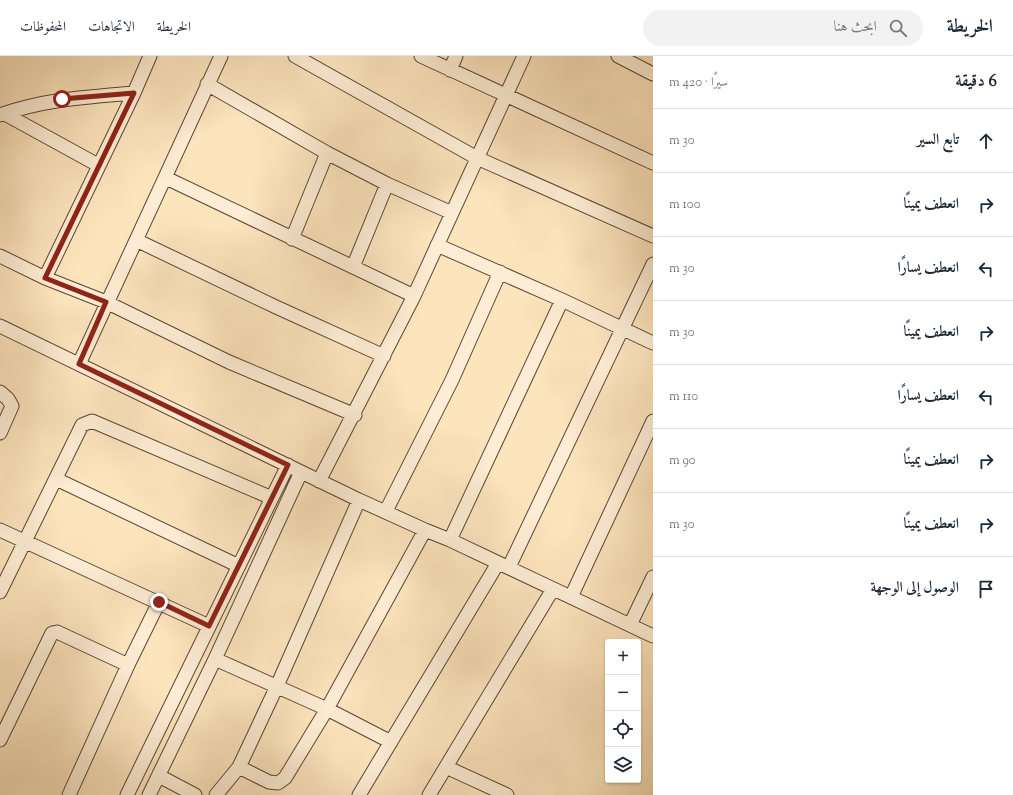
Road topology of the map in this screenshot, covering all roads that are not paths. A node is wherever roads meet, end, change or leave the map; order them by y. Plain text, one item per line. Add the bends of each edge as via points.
1 (150, 56) edge
2 (220, 56) edge
3 (295, 56) edge
4 (421, 56) edge
5 (456, 56) edge
6 (524, 56) edge
7 (626, 58) edge
8 (450, 70) junction
9 (653, 74) edge
10 (207, 84) junction
11 (134, 93) junction
12 (506, 94) junction
13 (2, 114) edge
14 (327, 153) junction
15 (477, 158) junction
16 (653, 163) edge
17 (98, 165) junction
18 (166, 178) junction
19 (387, 184) junction
20 (452, 213) junction
21 (653, 236) edge
22 (292, 239) junction
23 (136, 240) junction
24 (437, 245) junction
25 (0, 256) edge
26 (653, 264) edge
27 (353, 267) junction
28 (500, 272) junction
29 (45, 278) junction
30 (414, 296) junction
31 (562, 300) junction
32 (106, 302) junction
33 (0, 326) edge
34 (622, 328) junction
35 (653, 343) edge
36 (384, 356) junction
37 (79, 364) junction
38 (0, 392) edge
39 (355, 415) junction
40 (653, 421) edge
41 (0, 433) edge
42 (288, 465) junction
43 (301, 472) junction
44 (56, 479) junction
45 (319, 481) junction
46 (272, 498) junction
47 (359, 500) junction
48 (386, 511) junction
49 (0, 530) edge
50 (425, 530) junction
51 (450, 540) junction
52 (25, 541) junction
53 (503, 565) junction
54 (239, 566) junction
55 (653, 577) edge
56 (552, 589) junction
57 (0, 592) edge
58 (571, 597) junction
59 (159, 602) junction
60 (630, 625) junction
61 (209, 626) junction
62 (653, 636) edge
63 (215, 659) junction
64 (128, 665) junction
65 (277, 686) junction
66 (327, 709) junction
67 (0, 740) edge
68 (390, 742) junction
69 (239, 767) junction
70 (446, 767) junction
71 (159, 776) junction
72 (500, 794) edge
73 (69, 795) edge
74 (127, 795) edge
75 (149, 795) edge
76 (195, 795) edge
77 (216, 795) edge
78 (359, 795) edge
79 (429, 795) edge

1 - 11 street
2 - 10 street
3 - 15 street
4 - 8 street
5 - 8 street
6 - 12 street
7 - 9 street
8 - 12 street
10 - 14 street
10 - 18 street
11 - 13 street via 62,99
11 - 17 street
12 - 15 street
12 - 16 street
13 - 17 street
14 - 19 street
14 - 22 street
15 - 20 street
15 - 21 street
17 - 29 street
18 - 22 street
18 - 23 street
19 - 20 street
19 - 27 street
20 - 24 street
22 - 27 street
23 - 32 street
23 - 36 street
24 - 28 street
24 - 30 street
25 - 29 street
26 - 34 street
27 - 30 street
28 - 31 street
28 - 48 street via 452,380
29 - 32 street
30 - 36 street
31 - 34 street
31 - 51 street
32 - 37 street
32 - 39 street via 229,362
33 - 37 street
34 - 35 street
34 - 53 street
36 - 39 street
37 - 42 street
38 - 41 street via 12,406
39 - 45 street
40 - 58 street
42 - 43 street
42 - 46 street
43 - 45 street
43 - 63 street
44 - 46 street via 82,425 92,421
44 - 52 street
44 - 54 street
45 - 47 street
46 - 54 street
47 - 48 street
47 - 65 street
48 - 50 street
49 - 52 street
50 - 51 street
50 - 66 street
51 - 53 street
52 - 57 street
52 - 59 street
53 - 56 street
53 - 68 street
54 - 61 street
55 - 60 street
56 - 58 street
56 - 70 street
58 - 60 street
59 - 61 street
59 - 64 street
60 - 62 street
61 - 74 street
63 - 65 street
63 - 71 street
64 - 67 street via 57,632 52,634
64 - 73 street
65 - 66 street
65 - 69 street
66 - 68 street
66 - 69 street via 285,778 278,783 270,782
68 - 78 street
69 - 77 street
70 - 72 street
70 - 79 street
71 - 75 street
71 - 76 street

